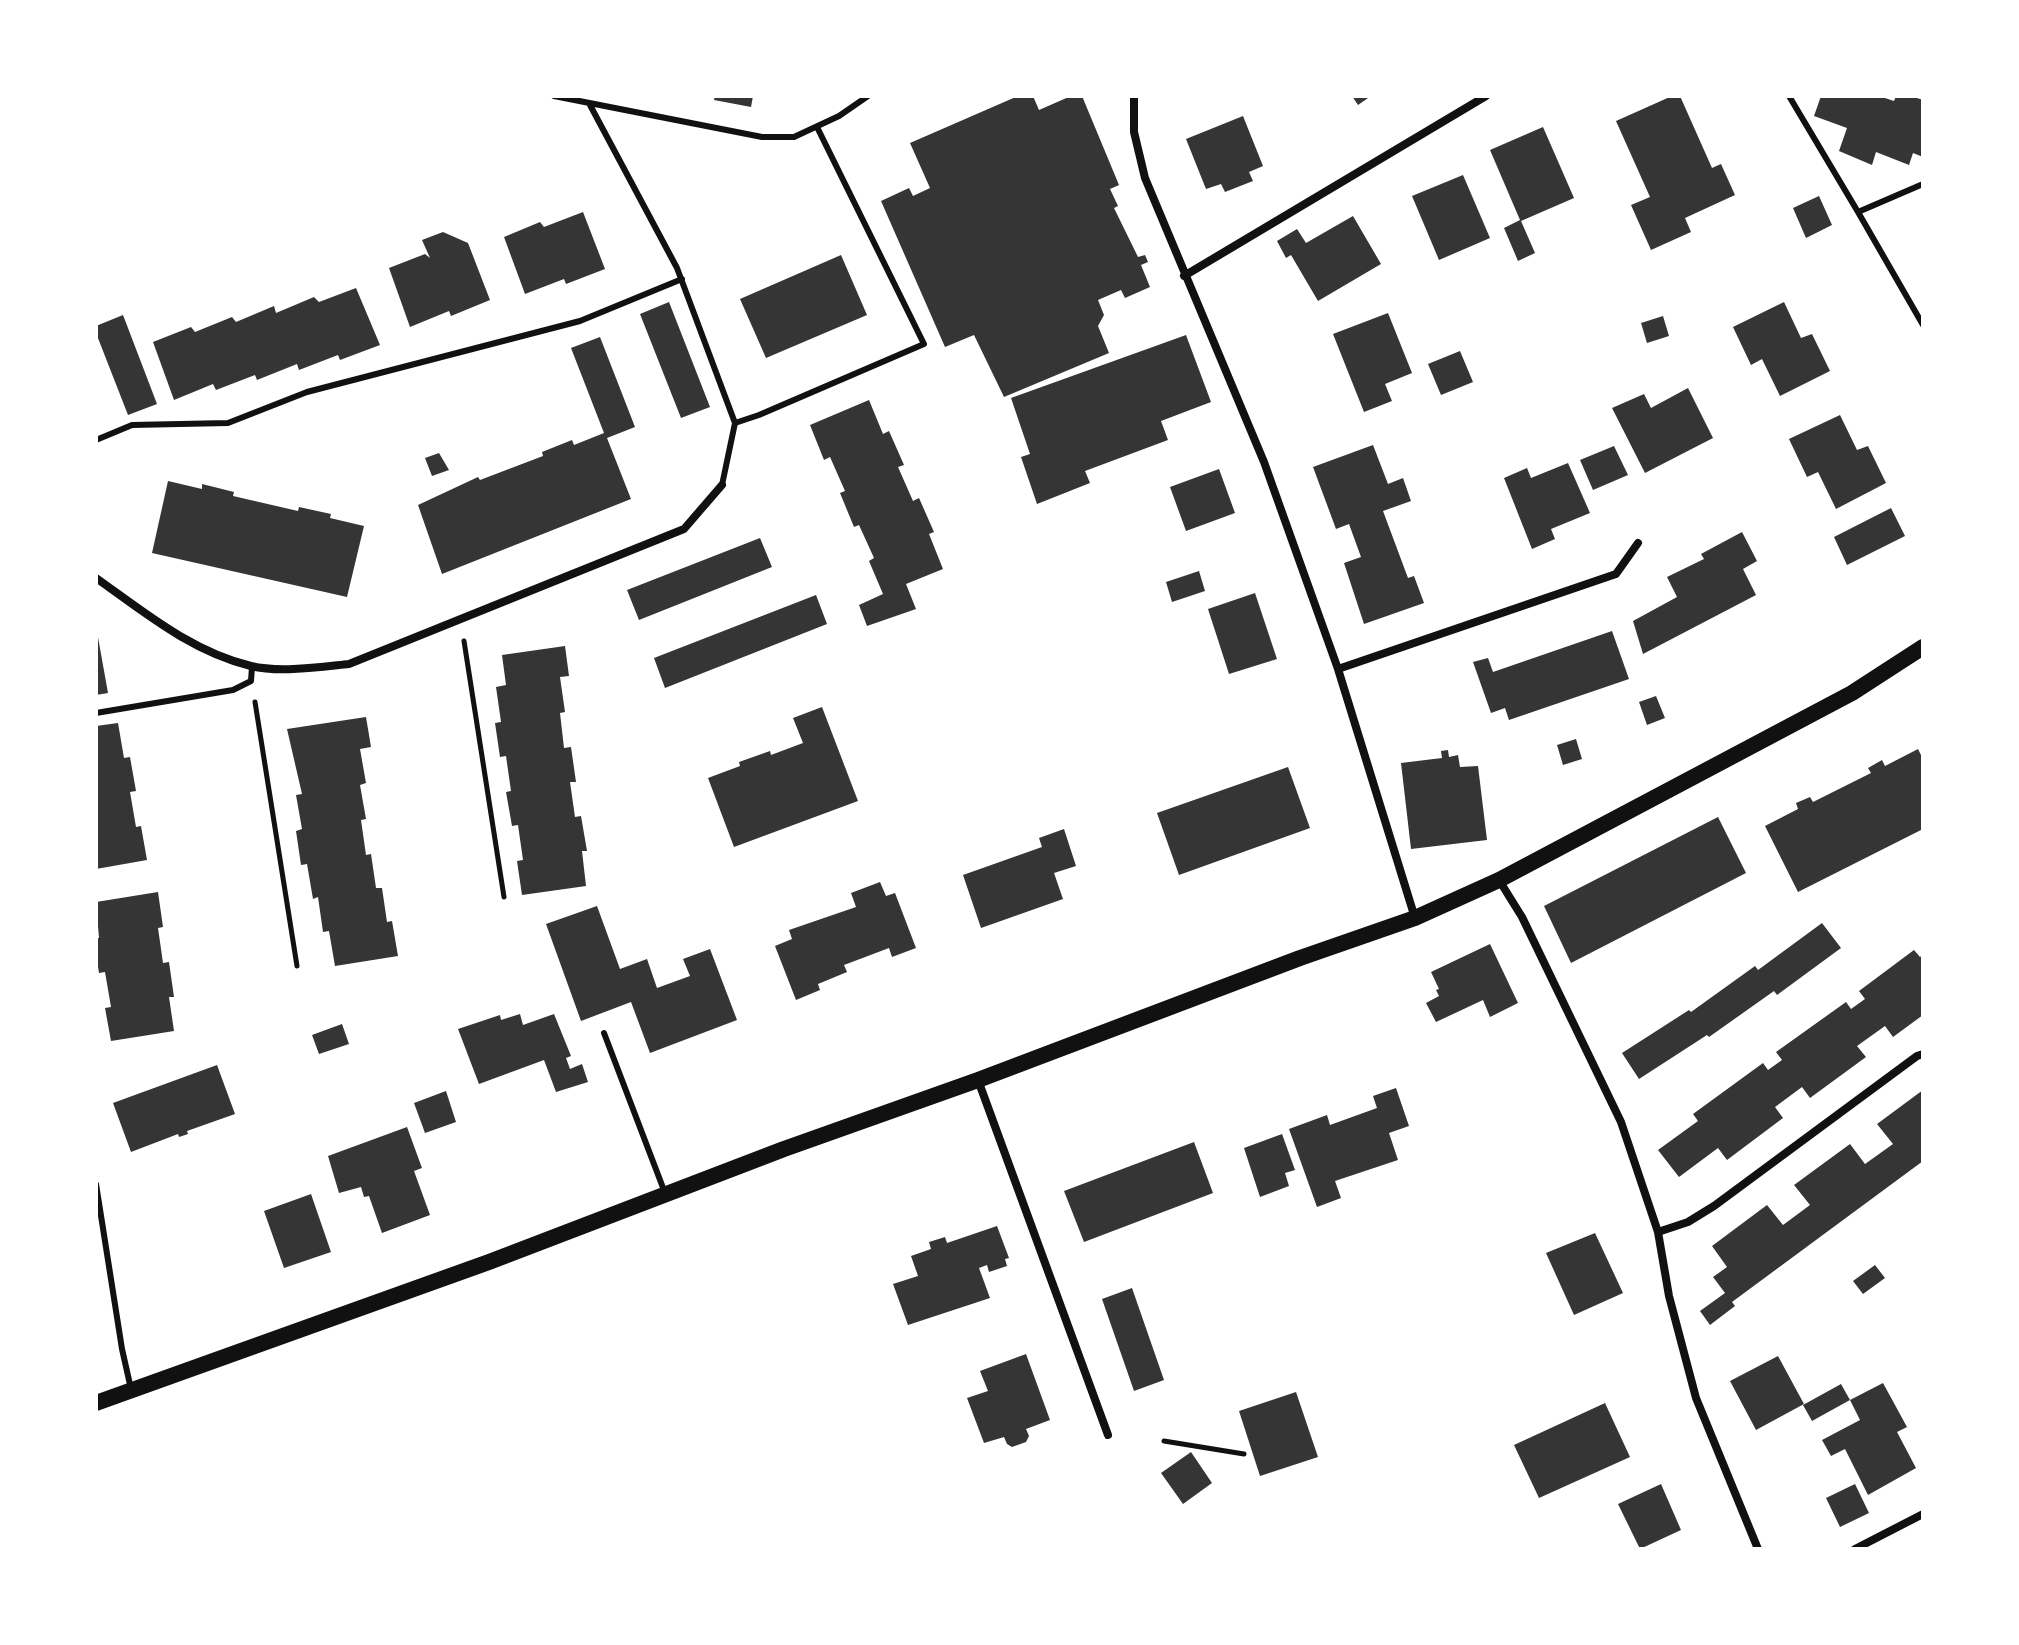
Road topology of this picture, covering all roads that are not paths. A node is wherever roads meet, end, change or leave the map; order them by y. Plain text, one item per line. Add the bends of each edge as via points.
1 (554, 96) edge
2 (868, 96) edge
3 (1134, 96) edge
4 (1486, 96) edge
5 (1789, 96) edge
6 (590, 105) junction
7 (817, 127) junction
8 (1923, 184) edge
9 (1858, 212) junction
10 (1184, 276) junction
11 (682, 279) junction
12 (1923, 325) edge
13 (735, 423) junction
14 (96, 440) edge
15 (722, 485) joint
16 (1638, 543) dead end
17 (96, 578) edge
18 (1923, 647) edge
19 (252, 667) junction
20 (1338, 669) junction
21 (96, 713) edge
22 (1499, 880) junction
23 (1415, 918) junction
24 (604, 1033) dead end
25 (1923, 1054) edge
26 (978, 1080) junction
27 (96, 1184) edge
28 (665, 1193) junction
29 (1658, 1232) junction
30 (131, 1389) junction
31 (96, 1403) edge
32 (1108, 1435) dead end
33 (1923, 1514) edge
34 (1758, 1549) edge
35 (1855, 1549) edge

1 - 6 lane
2 - 7 lane
3 - 10 street via 1134,132 1145,178
4 - 10 street
5 - 9 lane
6 - 7 lane via 762,137 794,137
6 - 11 lane
7 - 13 lane via 924,344
8 - 9 lane
9 - 12 lane
10 - 20 street via 1264,462
11 - 13 lane
11 - 14 lane via 580,321 307,392 228,423 132,425
13 - 15 lane
15 - 19 street via 684,529 349,664
16 - 20 street via 1616,574
17 - 19 street via 200,648
18 - 22 main road via 1852,693
19 - 21 lane via 251,681 233,690
20 - 23 street
22 - 23 main road
22 - 29 street via 1552,976 1621,1122
23 - 26 main road
24 - 28 lane
25 - 29 street via 1714,1206
26 - 28 main road
26 - 32 street
27 - 30 lane
28 - 30 main road via 459,1273
29 - 34 street via 1696,1398
30 - 31 main road
33 - 35 street

